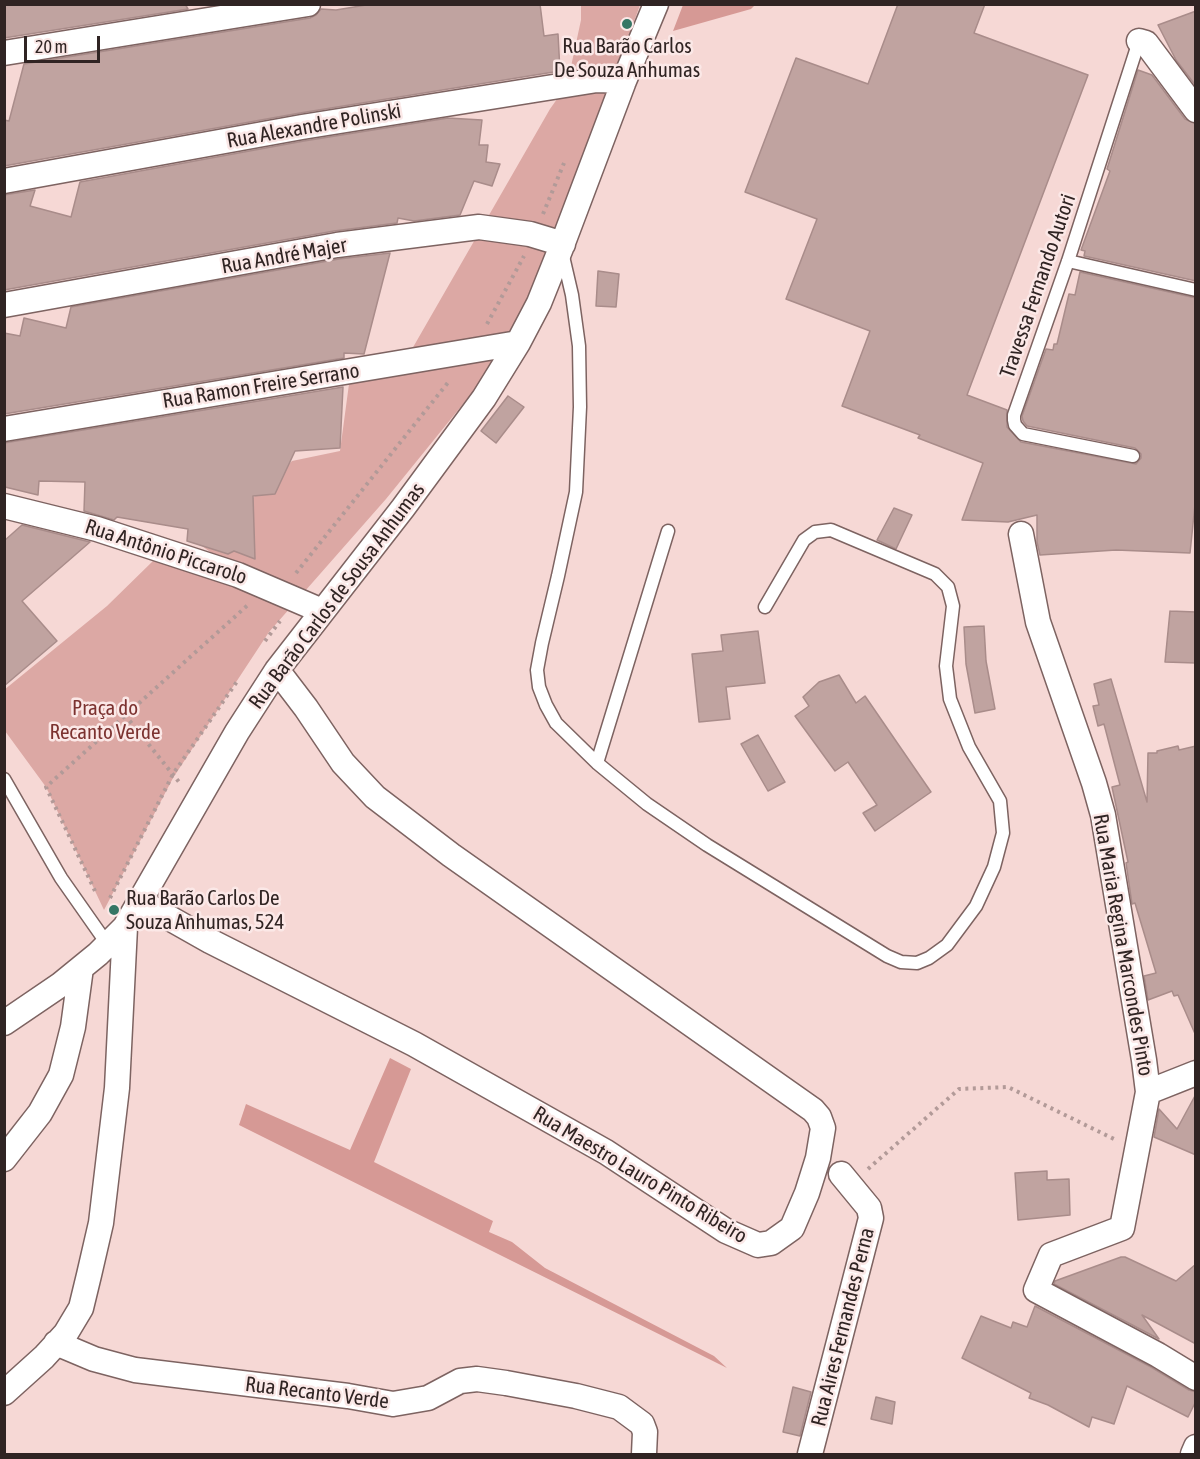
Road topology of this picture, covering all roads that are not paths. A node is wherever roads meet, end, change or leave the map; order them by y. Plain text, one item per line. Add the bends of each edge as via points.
1 (308, 4) edge
2 (656, 4) edge
3 (1139, 41) joint
4 (4, 53) edge
5 (624, 81) junction
6 (1196, 110) edge
7 (4, 181) edge
8 (562, 246) junction
9 (1068, 261) junction
10 (1196, 290) edge
11 (4, 305) edge
12 (518, 343) junction
13 (4, 429) edge
14 (1133, 456) dead end
15 (4, 506) edge
16 (668, 531) dead end
17 (1020, 534) dead end
18 (765, 607) dead end
19 (322, 611) junction
20 (277, 670) junction
21 (597, 762) junction
22 (4, 779) edge
23 (141, 902) junction
24 (125, 927) junction
25 (108, 945) junction
26 (81, 968) junction
27 (7, 1016) edge
28 (1196, 1073) edge
29 (1148, 1092) junction
30 (4, 1159) edge
31 (845, 1180) road end
32 (56, 1343) junction
33 (1196, 1378) edge
34 (4, 1394) edge
35 (1196, 1447) edge
36 (644, 1455) edge
37 (810, 1455) edge
38 (1193, 1455) edge

1 - 4 street
2 - 5 street, Rua Barão Carlos de Sousa Anhumas
3 - 6 street via 1146,43
3 - 9 lane, Travessa Fernando Autori
5 - 7 street, Rua Alexandre Polinski via 597,80
5 - 8 street, Rua Barão Carlos de Sousa Anhumas
8 - 11 street, Rua André Majer via 535,236 479,226 337,245
8 - 12 street, Rua Barão Carlos de Sousa Anhumas
8 - 21 lane via 579,346 576,492 537,670 539,687 556,723
9 - 10 lane
9 - 14 lane, Travessa Fernando Autori via 1014,415 1015,425 1023,434
12 - 13 street, Rua Ramon Freire Serrano
12 - 19 street, Rua Barão Carlos de Sousa Anhumas via 484,398
15 - 19 street, Rua Antônio Piccarolo via 97,529 249,578
16 - 21 lane
17 - 29 street, Rua Maria Regina Marcondes Pinto via 1038,622 1103,815
18 - 21 lane via 804,540 815,532 831,530 935,574 948,587 953,606 946,666 950,699 969,747 1000,801 1003,833 994,867 976,906 947,945 917,963 887,956 707,845 647,804
19 - 20 street, Rua Barão Carlos de Sousa Anhumas
20 - 23 street, Rua Barão Carlos de Sousa Anhumas via 237,732
20 - 23 street, Rua Maestro Lauro Pinto Ribeiro via 343,763 375,797 451,855 813,1110 823,1128 818,1158 792,1228 771,1243 758,1245 726,1231 596,1146 414,1044
22 - 25 lane via 61,878
23 - 24 street, Rua Barão Carlos de Sousa Anhumas
24 - 25 street
24 - 32 street, Rua Barão Carlos de Sousa Anhumas via 117,1088 101,1223 81,1308
25 - 26 street
26 - 27 street
26 - 30 street via 61,1075 40,1113
28 - 29 street, Rua Maria Regina Marcondes Pinto
29 - 33 street via 1122,1228 1051,1255 1036,1290
31 - 37 street, Rua Aires Fernandes Perna via 869,1208 871,1218
32 - 34 street, Rua Barão Carlos de Sousa Anhumas
32 - 36 street, Rua Recanto Verde via 135,1370 393,1404 428,1398 460,1381 477,1379 576,1396 619,1407 642,1424
35 - 38 street

